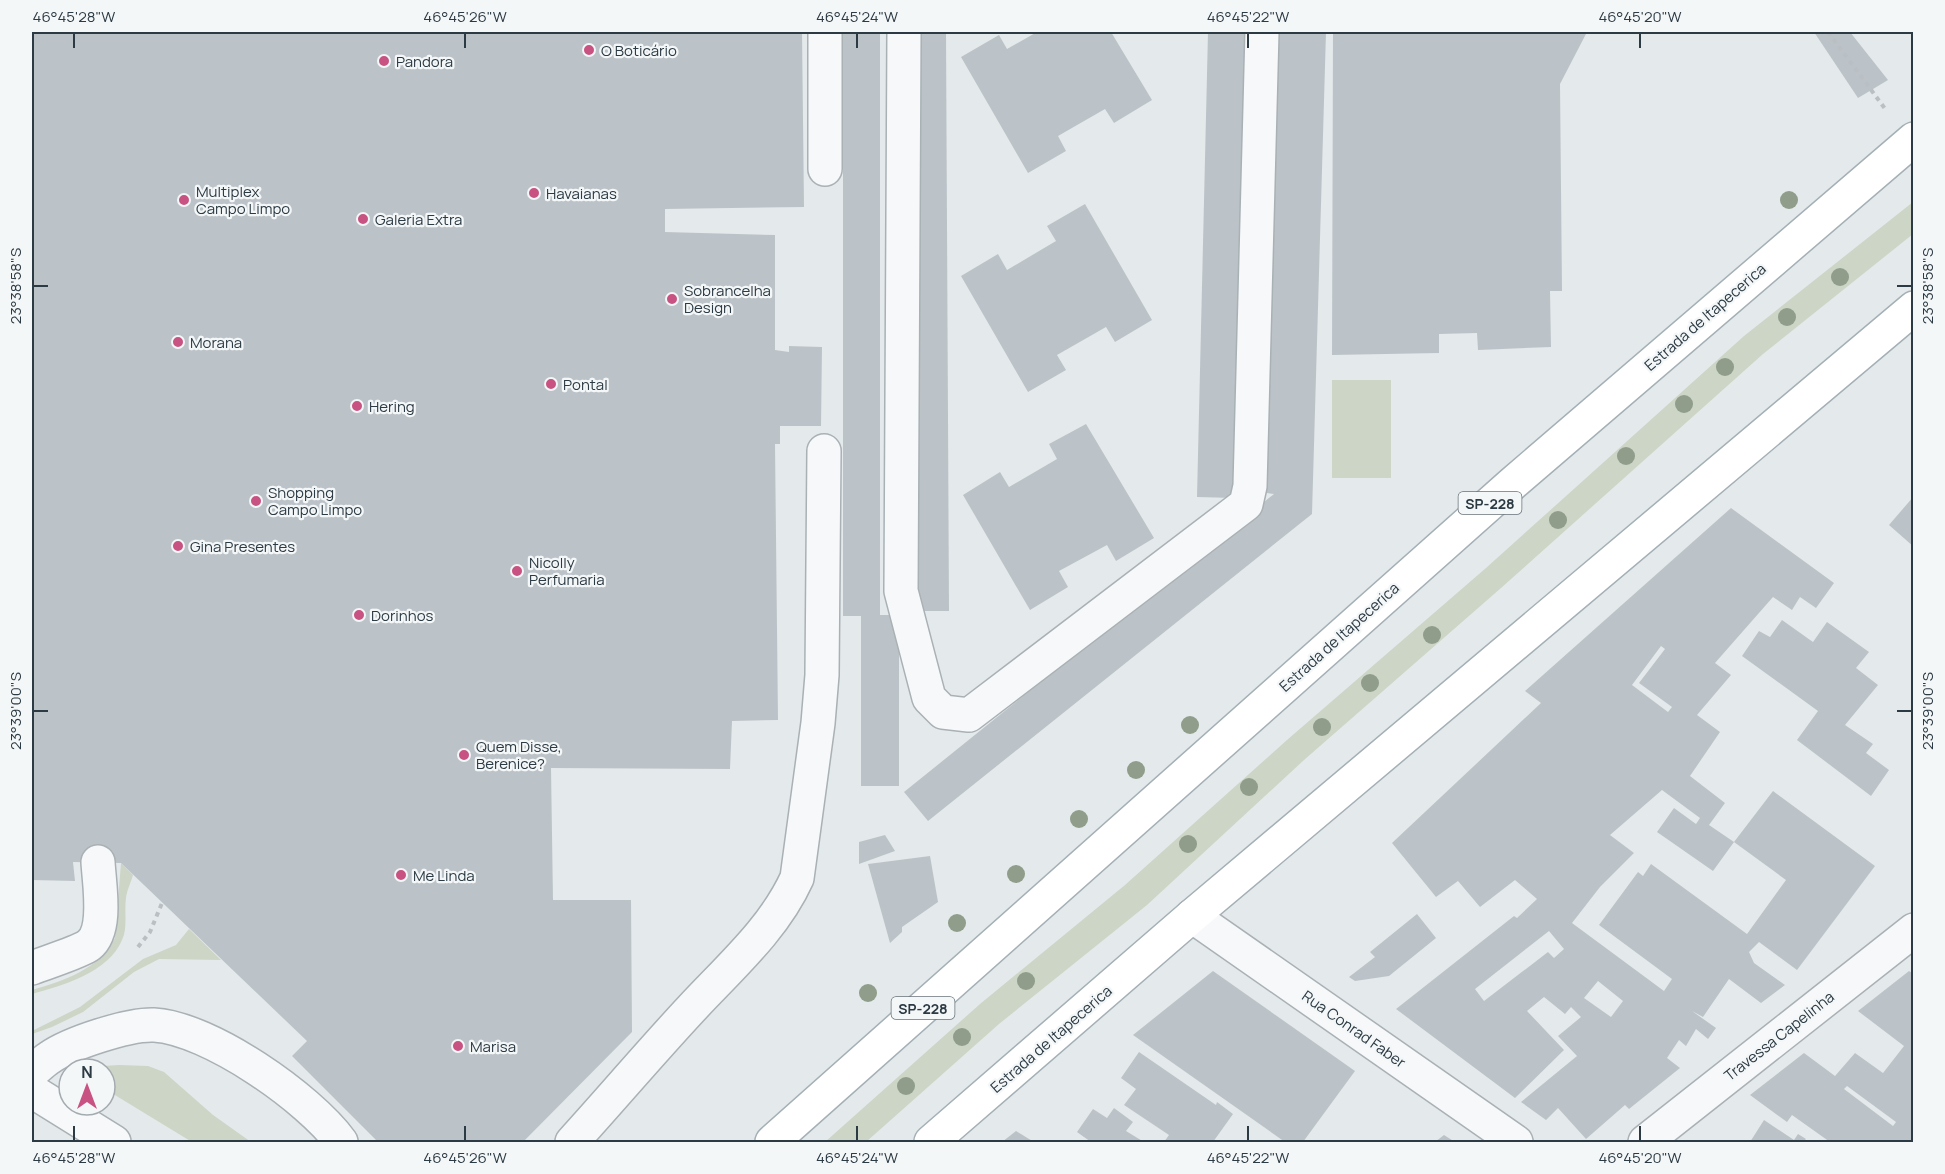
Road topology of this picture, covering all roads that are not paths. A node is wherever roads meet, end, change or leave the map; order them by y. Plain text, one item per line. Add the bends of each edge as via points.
1 (825, 32) edge
2 (903, 32) edge
3 (1262, 32) edge
4 (1914, 139) edge
5 (825, 169) dead end
6 (1914, 308) edge
7 (824, 450) dead end
8 (98, 862) dead end
9 (1192, 916) junction
10 (1914, 930) edge
11 (32, 968) edge
12 (32, 1072) edge
13 (32, 1091) edge
14 (114, 1143) edge
15 (341, 1143) edge
16 (572, 1143) edge
17 (772, 1143) edge
18 (931, 1143) edge
19 (1516, 1143) edge
20 (1645, 1143) edge

1 - 5 street
2 - 3 street via 901,591 929,698 943,712 969,715 1246,504 1250,486
4 - 17 main road, Estrada de Itapecerica / SP-228 via 1513,483
6 - 9 main road, Estrada de Itapecerica
7 - 16 street via 822,675 797,878 787,900 763,931
8 - 11 street via 101,916 95,937 88,945
9 - 18 main road, Estrada de Itapecerica
9 - 19 street, Rua Conrad Faber
10 - 20 street, Travessa Capelinha
12 - 15 street via 51,1056 101,1035 128,1027 169,1027 203,1038 269,1076 331,1128
13 - 14 street

